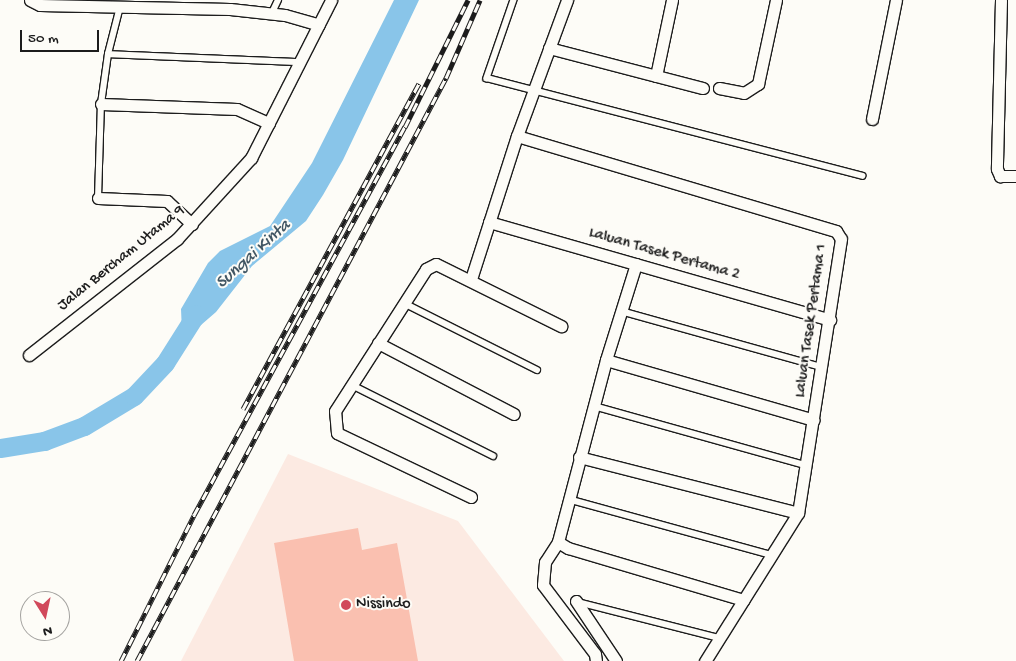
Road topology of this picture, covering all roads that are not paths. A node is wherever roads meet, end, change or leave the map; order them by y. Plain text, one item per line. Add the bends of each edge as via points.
1 (278, 0) edge
2 (331, 0) edge
3 (514, 0) edge
4 (567, 0) edge
5 (672, 0) edge
6 (776, 0) edge
7 (896, 0) edge
8 (1002, 0) edge
9 (30, 1) edge
10 (71, 3) edge
11 (114, 4) edge
12 (232, 4) edge
13 (272, 13) junction
14 (319, 25) junction
15 (549, 48) junction
16 (108, 54) junction
17 (301, 62) junction
18 (656, 76) junction
19 (703, 88) dead end
20 (718, 88) dead end
21 (533, 91) junction
22 (101, 104) junction
23 (872, 119) dead end
24 (269, 123) junction
25 (517, 136) junction
26 (862, 176) dead end
27 (1016, 176) edge
28 (98, 198) joint
29 (489, 222) junction
30 (192, 224) junction
31 (636, 264) junction
32 (471, 279) junction
33 (404, 303) junction
34 (621, 311) junction
35 (830, 320) junction
36 (561, 326) dead end
37 (378, 343) junction
38 (29, 355) dead end
39 (606, 360) junction
40 (822, 367) junction
41 (537, 370) dead end
42 (352, 385) junction
43 (593, 406) junction
44 (514, 414) dead end
45 (814, 420) junction
46 (493, 456) dead end
47 (579, 457) junction
48 (806, 465) junction
49 (471, 497) dead end
50 (568, 499) junction
51 (798, 513) junction
52 (558, 542) junction
53 (772, 556) junction
54 (744, 600) junction
55 (576, 602) joint
56 (719, 638) junction
57 (596, 660) edge
58 (616, 661) edge
59 (705, 661) edge

1 - 13 lane
2 - 14 street, Jalan Bercham Utama 9
3 - 21 lane via 485,76
4 - 15 street
5 - 18 street
6 - 20 street via 758,84 744,93
7 - 23 street
8 - 27 street via 997,169 1000,176
9 - 10 street via 40,5
10 - 11 street
11 - 12 street
11 - 16 lane
12 - 13 street
13 - 14 street
14 - 17 street, Jalan Bercham Utama 9
15 - 18 street
15 - 21 street
16 - 17 lane
16 - 22 lane
17 - 24 street, Jalan Bercham Utama 9
18 - 19 street
21 - 25 street
21 - 26 lane
22 - 24 street via 237,109
22 - 28 lane
24 - 30 street, Jalan Bercham Utama 9 via 251,158
25 - 29 street
25 - 35 street, Laluan Tasek Pertama 1 via 836,231 841,239
28 - 30 street via 167,201
29 - 31 street, Laluan Tasek Pertama 2
29 - 32 street
30 - 38 street, Jalan Bercham Utama 9
31 - 34 street
31 - 35 street, Laluan Tasek Pertama 2
32 - 33 street via 436,264 426,270
32 - 36 street
33 - 37 street
33 - 41 lane
34 - 39 street
34 - 40 lane
35 - 40 street, Laluan Tasek Pertama 1
37 - 42 street
37 - 44 street
39 - 43 street
39 - 45 street
40 - 45 street, Laluan Tasek Pertama 1
42 - 46 lane
42 - 49 street via 335,411 338,433
43 - 47 street
43 - 48 lane
45 - 48 street, Laluan Tasek Pertama 1
47 - 50 street
47 - 51 street
48 - 51 street, Laluan Tasek Pertama 1
50 - 52 street
50 - 53 lane
51 - 53 street, Laluan Tasek Pertama 1
52 - 54 street via 568,548
52 - 57 street via 545,562 543,585 595,654
53 - 54 street, Laluan Tasek Pertama 1
54 - 56 street, Laluan Tasek Pertama 1
55 - 56 lane
55 - 58 street
56 - 59 street, Laluan Tasek Pertama 1

